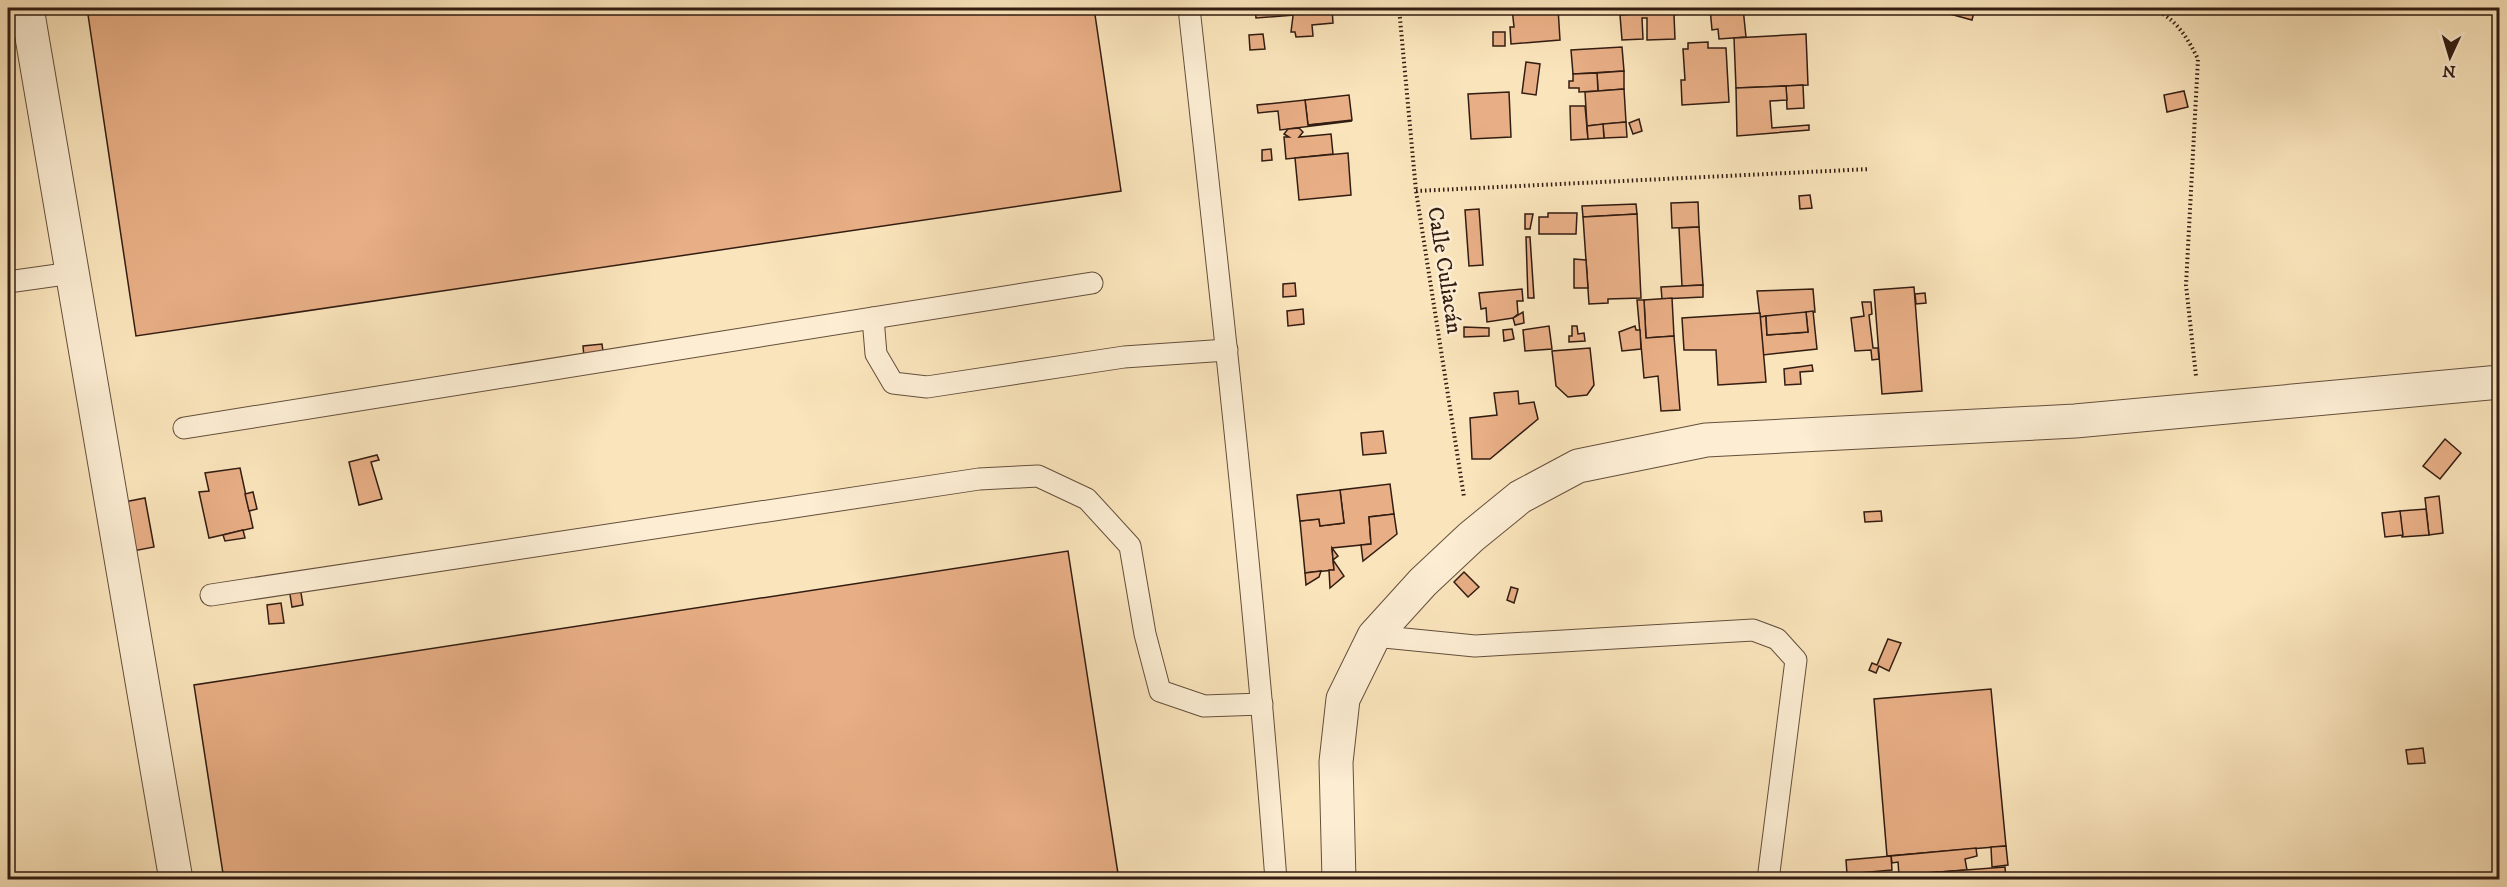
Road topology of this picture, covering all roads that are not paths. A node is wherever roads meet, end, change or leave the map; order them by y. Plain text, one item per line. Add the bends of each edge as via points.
1 (27, 8) edge
2 (1189, 8) edge
3 (72, 273) junction
4 (8, 282) edge
5 (1092, 283) dead end
6 (873, 318) junction
7 (1227, 350) junction
8 (2499, 382) edge
9 (184, 428) dead end
10 (211, 595) dead end
11 (1374, 636) junction
12 (1262, 704) junction
13 (176, 879) edge
14 (1276, 879) edge
15 (1339, 879) edge
16 (1768, 879) edge

1 - 3 street
2 - 7 lane
3 - 4 lane
3 - 13 street
5 - 6 lane
6 - 7 lane via 876,354 893,383 927,387 1124,357
6 - 9 lane
7 - 12 lane
8 - 11 street via 2075,421 1706,440 1578,466 1520,497 1471,537
10 - 12 lane via 979,479 1038,476 1088,499 1130,546 1145,634 1160,691 1204,706
11 - 15 street via 1343,699 1336,762
11 - 16 lane via 1475,646 1753,630 1777,639 1796,660
12 - 14 lane

